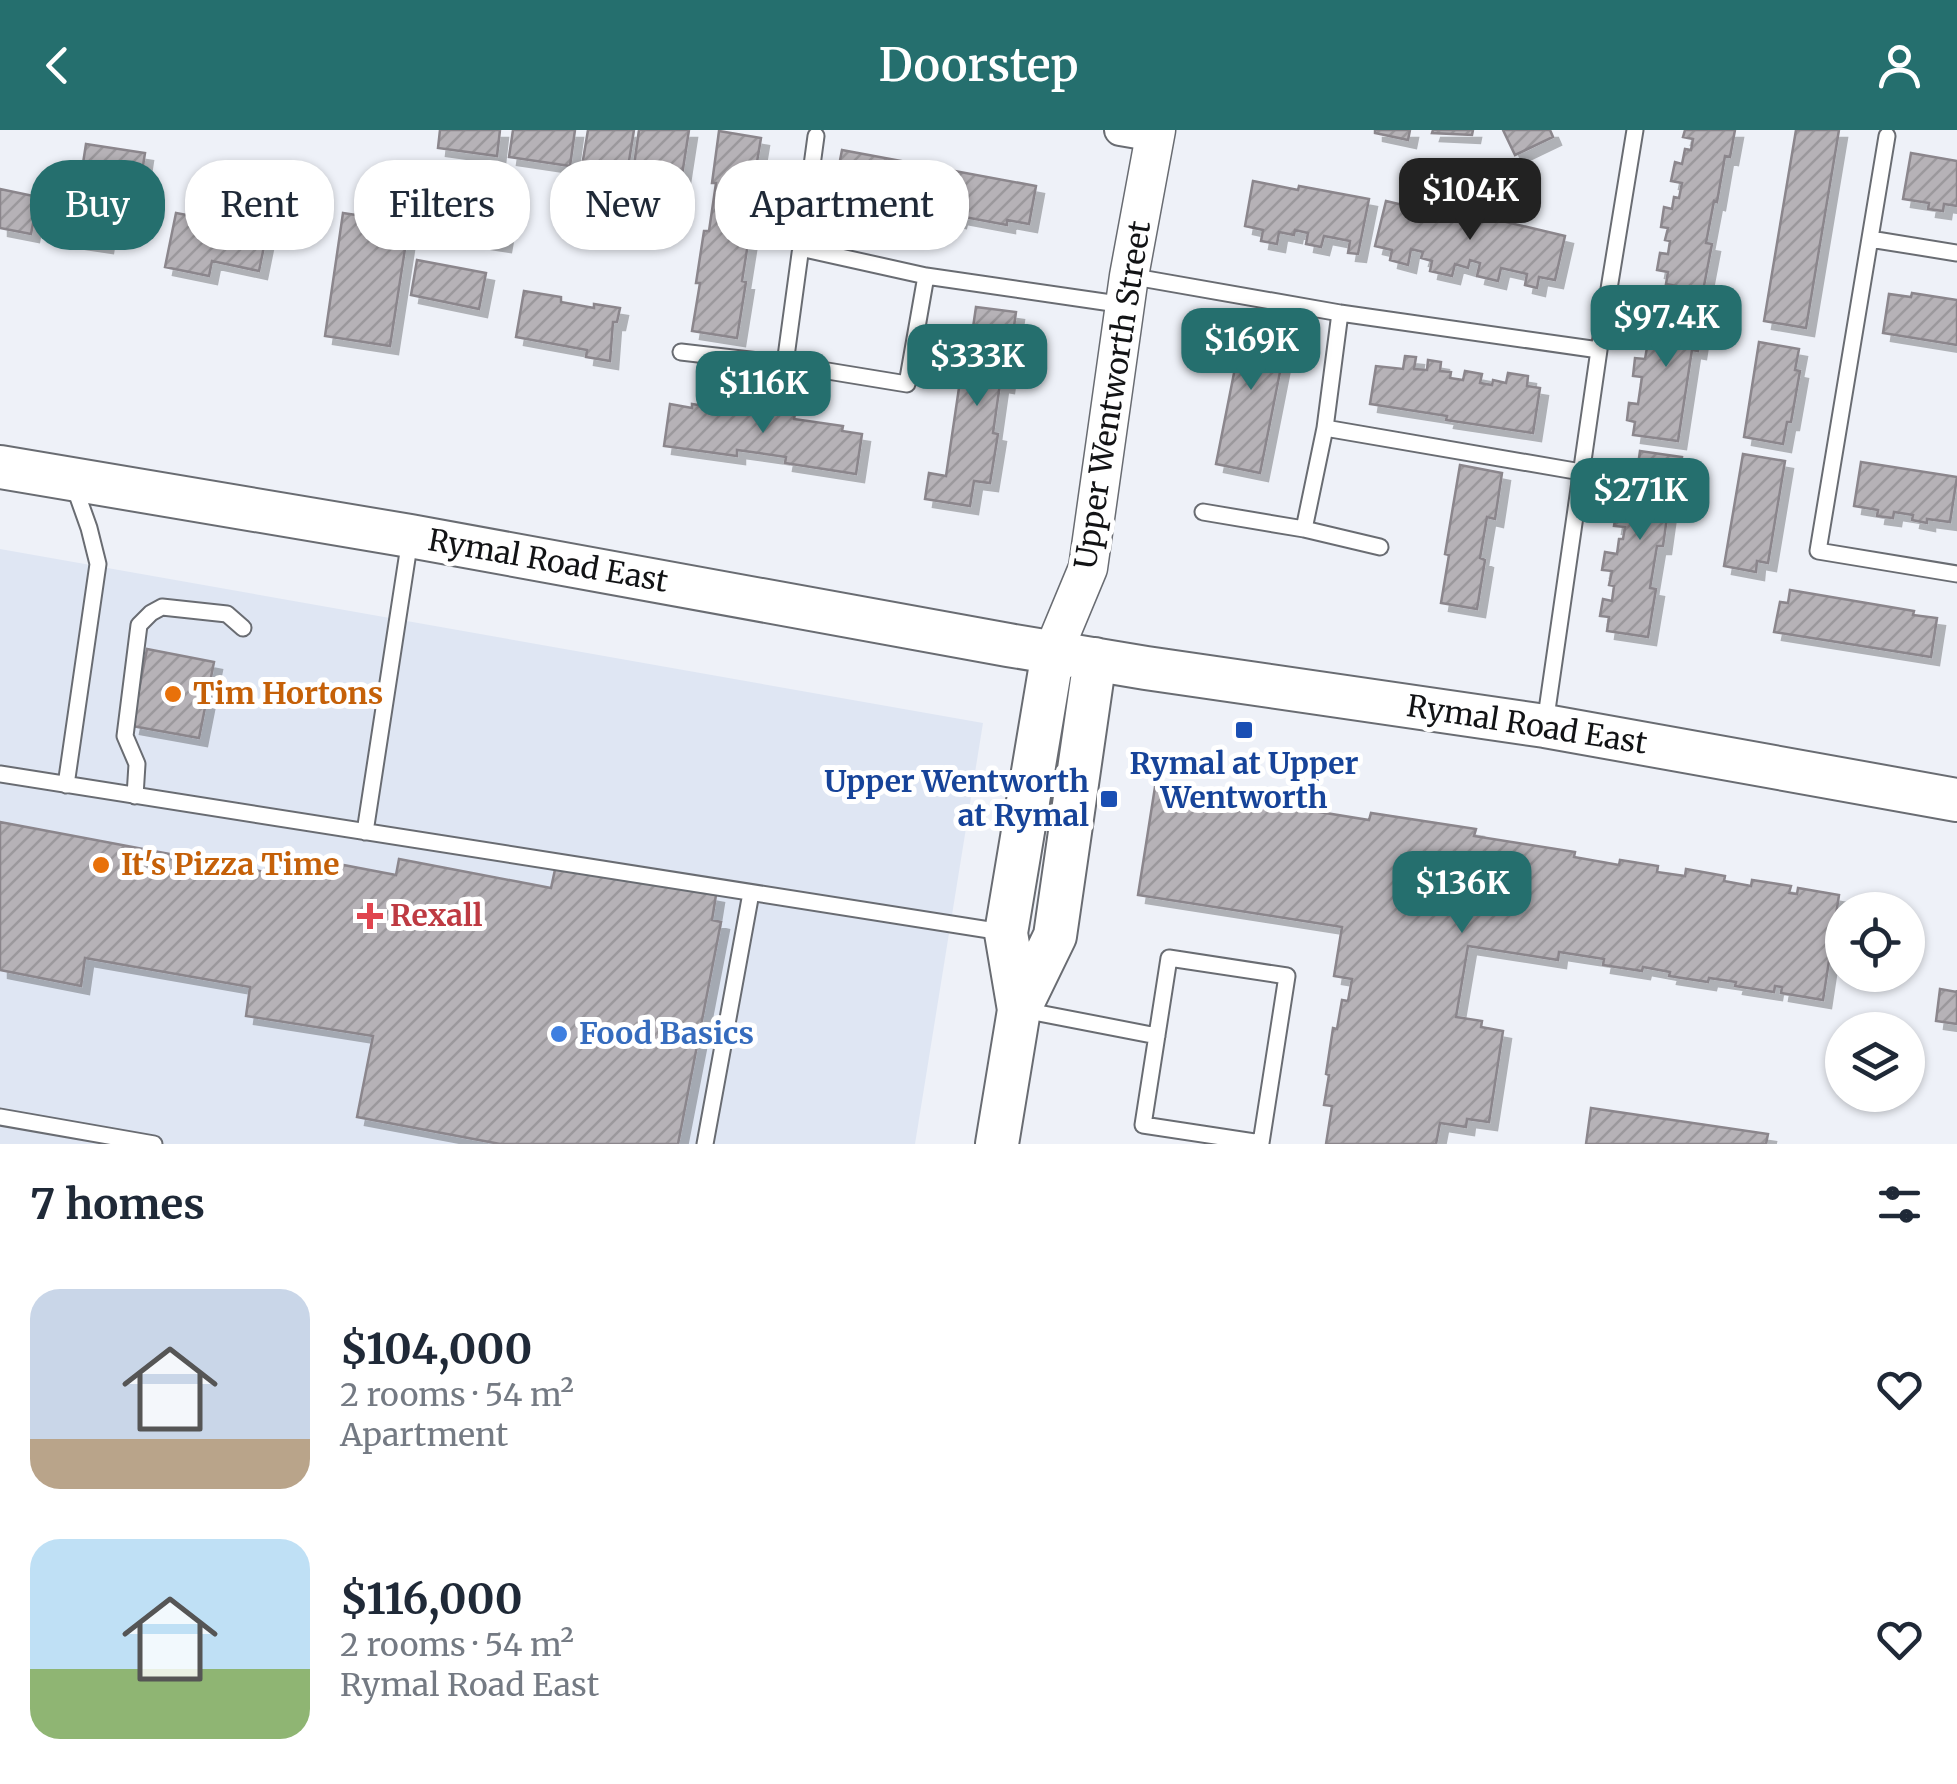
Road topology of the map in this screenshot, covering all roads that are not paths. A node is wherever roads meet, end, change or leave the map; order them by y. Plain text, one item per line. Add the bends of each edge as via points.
1 (1635, 130) edge
2 (1144, 132) edge
3 (816, 136) dead end
4 (1887, 136) dead end
5 (813, 160) edge
6 (1870, 238) junction
7 (800, 250) edge
8 (809, 250) edge
9 (1957, 254) edge
10 (926, 276) junction
11 (1127, 290) junction
12 (1340, 313) junction
13 (1599, 350) junction
14 (681, 352) dead end
15 (785, 364) junction
16 (1326, 428) junction
17 (0, 467) edge
18 (1582, 472) junction
19 (72, 479) junction
20 (1202, 512) dead end
21 (1304, 529) junction
22 (410, 536) junction
23 (1380, 548) dead end
24 (1957, 574) edge
25 (1083, 583) junction
26 (243, 628) dead end
27 (1053, 652) junction
28 (1095, 659) junction
29 (1545, 726) junction
30 (0, 774) edge
31 (66, 785) junction
32 (135, 796) junction
33 (1957, 800) edge
34 (365, 832) junction
35 (750, 892) junction
36 (1006, 933) junction
37 (1019, 1010) junction
38 (1157, 1036) junction
39 (0, 1117) edge
40 (154, 1144) edge
41 (705, 1144) edge
42 (997, 1144) edge

1 - 13 lane
2 - 11 street, Upper Wentworth Street
3 - 5 lane
4 - 6 lane
6 - 9 lane
6 - 24 lane via 1818,550
7 - 15 lane
8 - 10 lane
10 - 11 lane
10 - 15 lane via 908,384
11 - 12 lane
11 - 25 street, Upper Wentworth Street
12 - 13 lane
12 - 16 lane
13 - 18 lane
14 - 15 lane
16 - 18 lane
16 - 21 lane
17 - 19 main road, Rymal Road East
18 - 29 lane
19 - 22 main road, Rymal Road East
19 - 31 lane via 98,564
20 - 21 lane
21 - 23 lane
22 - 27 main road, Rymal Road East
22 - 34 lane
25 - 27 street, Upper Wentworth Street
25 - 28 street
26 - 32 lane via 227,614 162,607 139,625 125,736 137,764
27 - 28 main road, Rymal Road East
27 - 36 main road, Upper Wentworth Street
28 - 29 main road, Rymal Road East
28 - 37 main road, Upper Wentworth Street via 1054,936
29 - 33 main road, Rymal Road East
30 - 31 lane
31 - 32 lane
32 - 34 lane
34 - 35 lane
35 - 36 lane
35 - 41 lane
36 - 37 main road, Upper Wentworth Street
37 - 38 lane
37 - 42 main road, Upper Wentworth Street
38 - 38 lane via 1143,1124 1261,1143 1287,976 1168,958
39 - 40 lane

